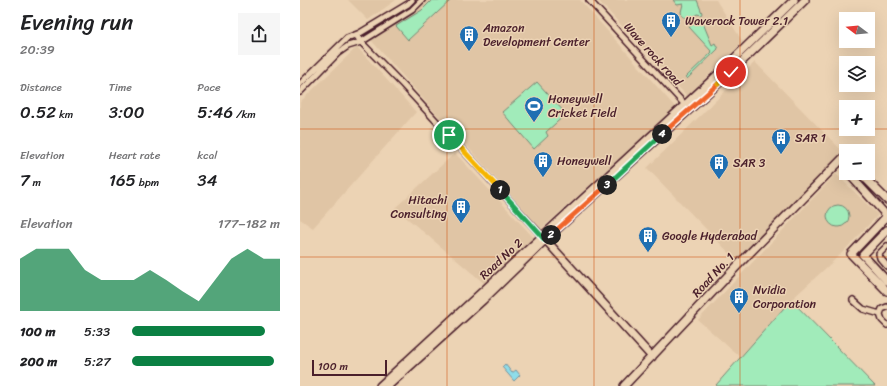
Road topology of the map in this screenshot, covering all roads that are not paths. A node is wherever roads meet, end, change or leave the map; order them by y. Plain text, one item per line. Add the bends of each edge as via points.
1 (422, 0) edge
2 (589, 0) edge
3 (794, 0) edge
4 (805, 0) edge
5 (410, 2) edge
6 (412, 10) junction
7 (356, 35) junction
8 (360, 42) junction
9 (300, 84) edge
10 (300, 92) edge
11 (687, 107) junction
12 (838, 163) edge
13 (854, 180) edge
14 (867, 180) edge
15 (887, 200) edge
16 (887, 216) edge
17 (887, 230) edge
18 (543, 238) junction
19 (887, 246) edge
20 (887, 266) edge
21 (887, 281) edge
22 (887, 291) edge
23 (853, 300) dead end
24 (887, 307) edge
25 (880, 314) junction
26 (887, 325) edge
27 (652, 357) junction
28 (380, 386) edge
29 (388, 386) edge
30 (624, 386) edge

1 - 6 street
2 - 11 street, Wave rock road
3 - 11 street, Road No 2
4 - 11 street, Road No 2 via 731,72
5 - 6 street
5 - 7 street
6 - 8 street
7 - 8 street
7 - 9 street via 347,38
8 - 10 street via 338,53
8 - 18 street via 403,85
11 - 18 street, Road No 2
12 - 27 street, Road No. 1
13 - 16 street
14 - 15 street
16 - 22 street via 851,254
17 - 21 street via 863,255
18 - 27 street
18 - 28 street, Road No 2
18 - 29 street, Road No 2 via 483,300
19 - 20 street via 879,254
23 - 25 street via 863,309
24 - 25 street via 882,309
25 - 26 street
27 - 30 street, Road No. 1

